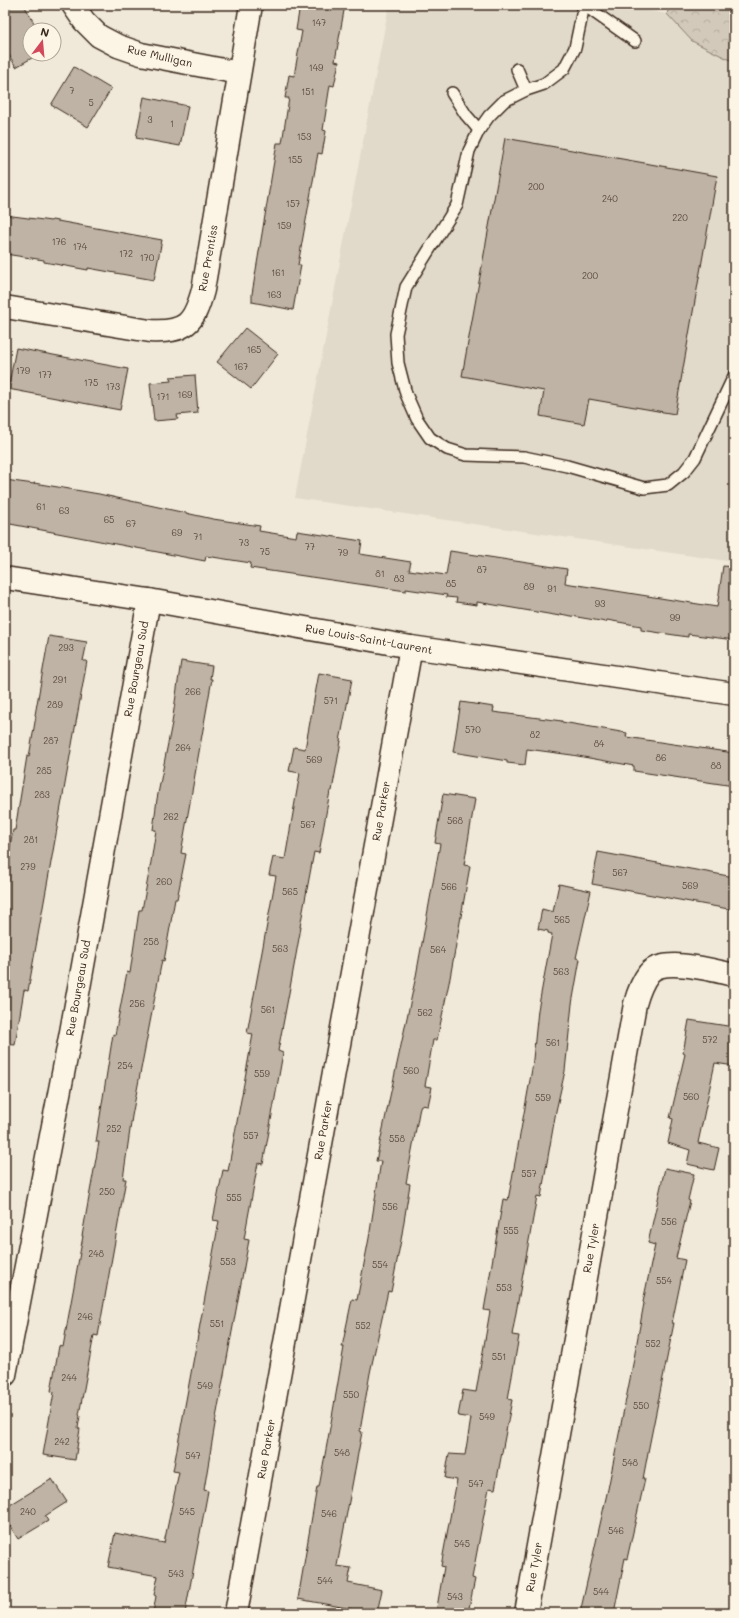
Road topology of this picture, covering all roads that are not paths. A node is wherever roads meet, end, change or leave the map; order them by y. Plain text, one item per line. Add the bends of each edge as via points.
1 (73, 5) edge
2 (251, 5) edge
3 (584, 5) edge
4 (636, 41) dead end
5 (517, 69) dead end
6 (239, 73) junction
7 (526, 90) junction
8 (452, 94) dead end
9 (479, 130) junction
10 (5, 307) edge
11 (734, 376) edge
12 (5, 578) edge
13 (148, 600) junction
14 (411, 647) junction
15 (734, 694) edge
16 (734, 975) edge
17 (5, 1376) edge
18 (236, 1613) edge
19 (526, 1613) edge

1 - 6 street, Rue Mulligan via 99,36 118,46 141,54
2 - 6 street, Rue Prentiss
3 - 4 lane
3 - 7 lane via 574,48 564,68 544,84
5 - 7 lane
6 - 10 street, Rue Prentiss via 203,290 192,319 182,328 167,332 150,331
7 - 9 lane via 504,101
8 - 9 lane
9 - 11 lane via 469,151 457,205 406,287 396,334 398,363 406,394 417,419 430,438 448,449 466,455 524,456 644,488 668,485 684,472 695,458
12 - 13 street, Rue Louis-Saint-Laurent
13 - 14 street, Rue Louis-Saint-Laurent
13 - 17 street, Rue Bourgeau Sud via 71,1032
14 - 15 street, Rue Louis-Saint-Laurent
14 - 18 street, Rue Parker
16 - 19 street, Rue Tyler via 687,965 667,965 650,972 641,986 635,1004

